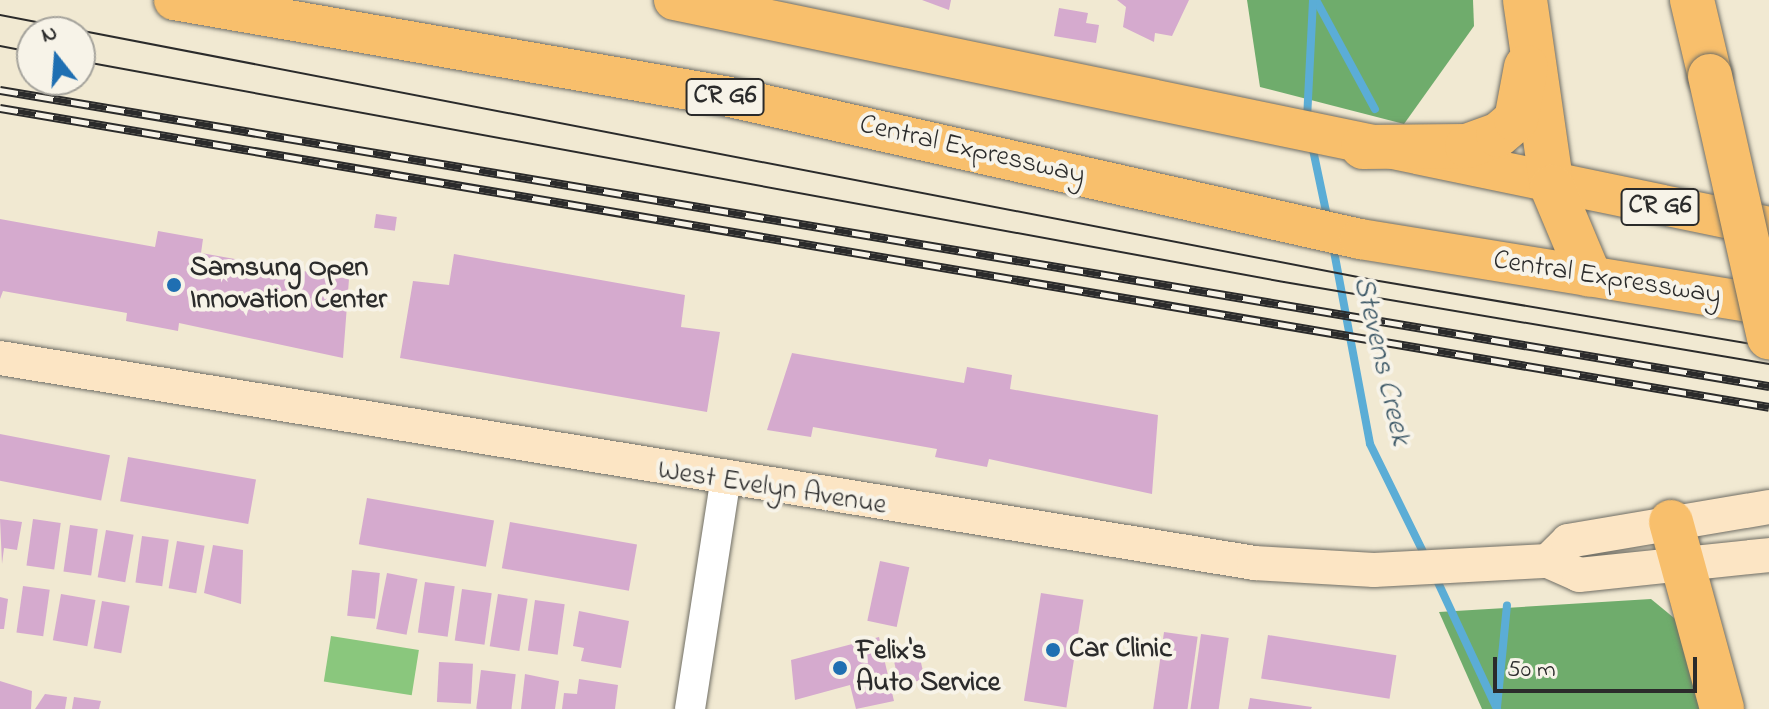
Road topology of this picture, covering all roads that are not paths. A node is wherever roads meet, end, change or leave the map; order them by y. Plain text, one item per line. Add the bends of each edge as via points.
1 (174, 0) edge
2 (674, 0) edge
3 (1525, 0) edge
4 (1692, 0) edge
5 (1528, 45) junction
6 (1363, 147) junction
7 (1552, 187) junction
8 (1769, 227) edge
9 (1589, 275) junction
10 (1769, 305) edge
11 (1769, 337) edge
12 (0, 358) edge
13 (725, 482) junction
14 (1769, 507) edge
15 (1671, 522) junction
16 (1769, 555) edge
17 (1548, 561) junction
18 (1681, 564) junction
19 (690, 709) edge
20 (1722, 709) edge

1 - 9 highway, Central Expressway / CR G6 via 730,97 1360,239
2 - 6 highway, CR G6
3 - 5 highway
4 - 11 highway, bridge
5 - 6 highway via 1523,100 1516,120 1498,135 1467,146
5 - 7 highway
6 - 7 highway, CR G6
7 - 8 highway, CR G6
7 - 9 highway
9 - 10 highway, Central Expressway / CR G6
12 - 13 main road, West Evelyn Avenue
13 - 17 main road, West Evelyn Avenue via 1161,552 1374,570
13 - 19 street
14 - 15 main road
15 - 17 main road via 1568,541
15 - 18 highway
16 - 18 main road
17 - 18 main road via 1579,575
18 - 20 highway

